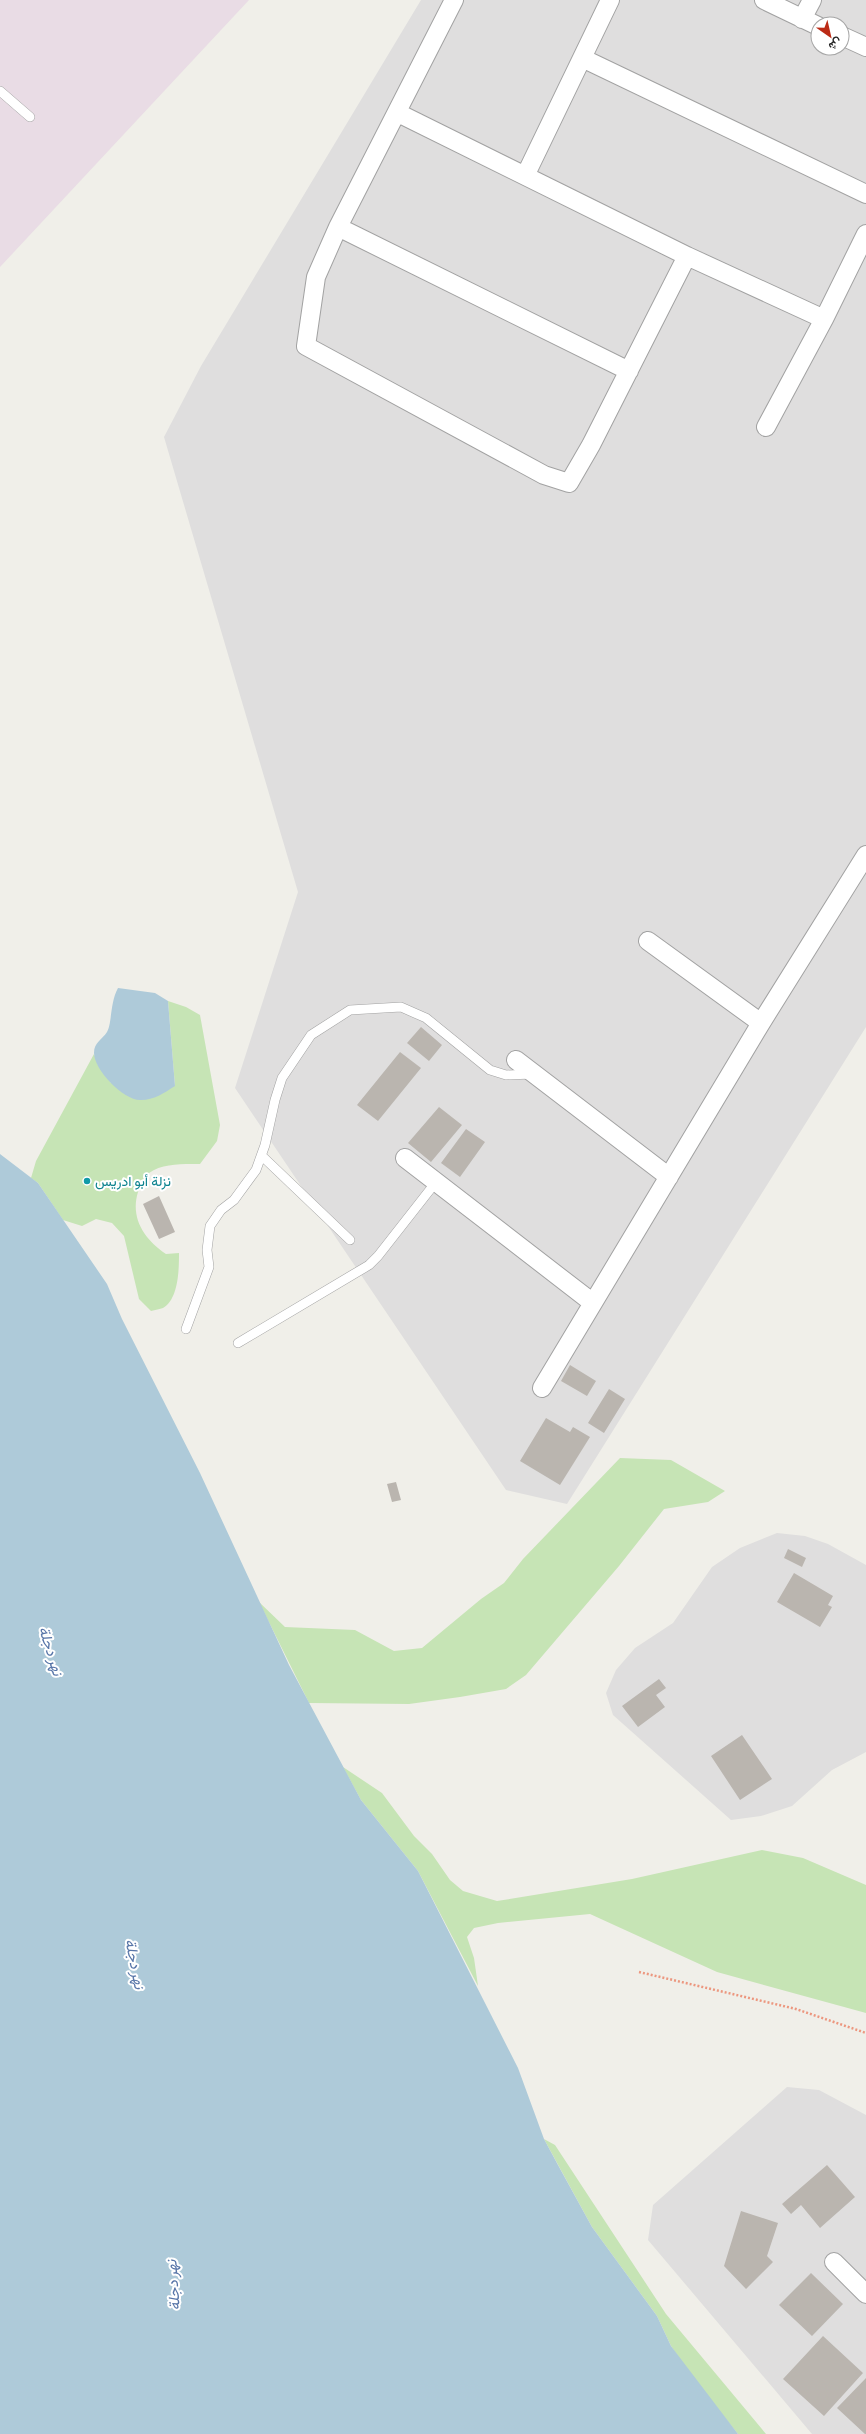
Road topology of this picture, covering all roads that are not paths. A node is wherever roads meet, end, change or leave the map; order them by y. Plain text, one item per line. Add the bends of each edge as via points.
1 (454, 0) edge
2 (610, 0) edge
3 (764, 0) edge
4 (812, 0) edge
5 (811, 16) edge
6 (810, 22) edge
7 (850, 40) edge
8 (866, 47) edge
9 (582, 58) junction
10 (0, 91) edge
11 (398, 112) junction
12 (30, 117) dead end
13 (526, 174) junction
14 (866, 194) edge
15 (338, 227) junction
16 (866, 234) edge
17 (687, 256) junction
18 (824, 319) junction
19 (629, 371) junction
20 (766, 427) dead end
21 (866, 855) edge
22 (648, 941) dead end
23 (761, 1023) junction
24 (516, 1060) dead end
25 (534, 1074) junction
26 (262, 1156) junction
27 (405, 1158) dead end
28 (669, 1177) junction
29 (436, 1182) junction
30 (350, 1240) dead end
31 (593, 1304) junction
32 (186, 1329) dead end
33 (238, 1343) dead end
34 (542, 1388) dead end
35 (834, 2262) dead end
36 (866, 2294) edge

1 - 11 street
2 - 9 street
3 - 6 street
4 - 5 street
7 - 8 street
9 - 13 street
9 - 14 street
10 - 12 lane
11 - 13 street
11 - 15 street
13 - 17 street
15 - 19 street
15 - 19 street via 316,277 306,346 544,475 569,483 592,445
16 - 18 street
17 - 18 street
17 - 19 street
18 - 20 street
21 - 23 street
22 - 23 street
23 - 28 street
24 - 25 street
25 - 26 lane via 506,1075 490,1070 426,1018 401,1007 350,1010 311,1034 282,1078
25 - 28 street
26 - 30 lane
26 - 32 lane via 246,1185 234,1200 221,1210 210,1226 207,1250 209,1267
27 - 29 street
28 - 31 street
29 - 31 street
29 - 33 lane via 369,1265
31 - 34 street
35 - 36 street

